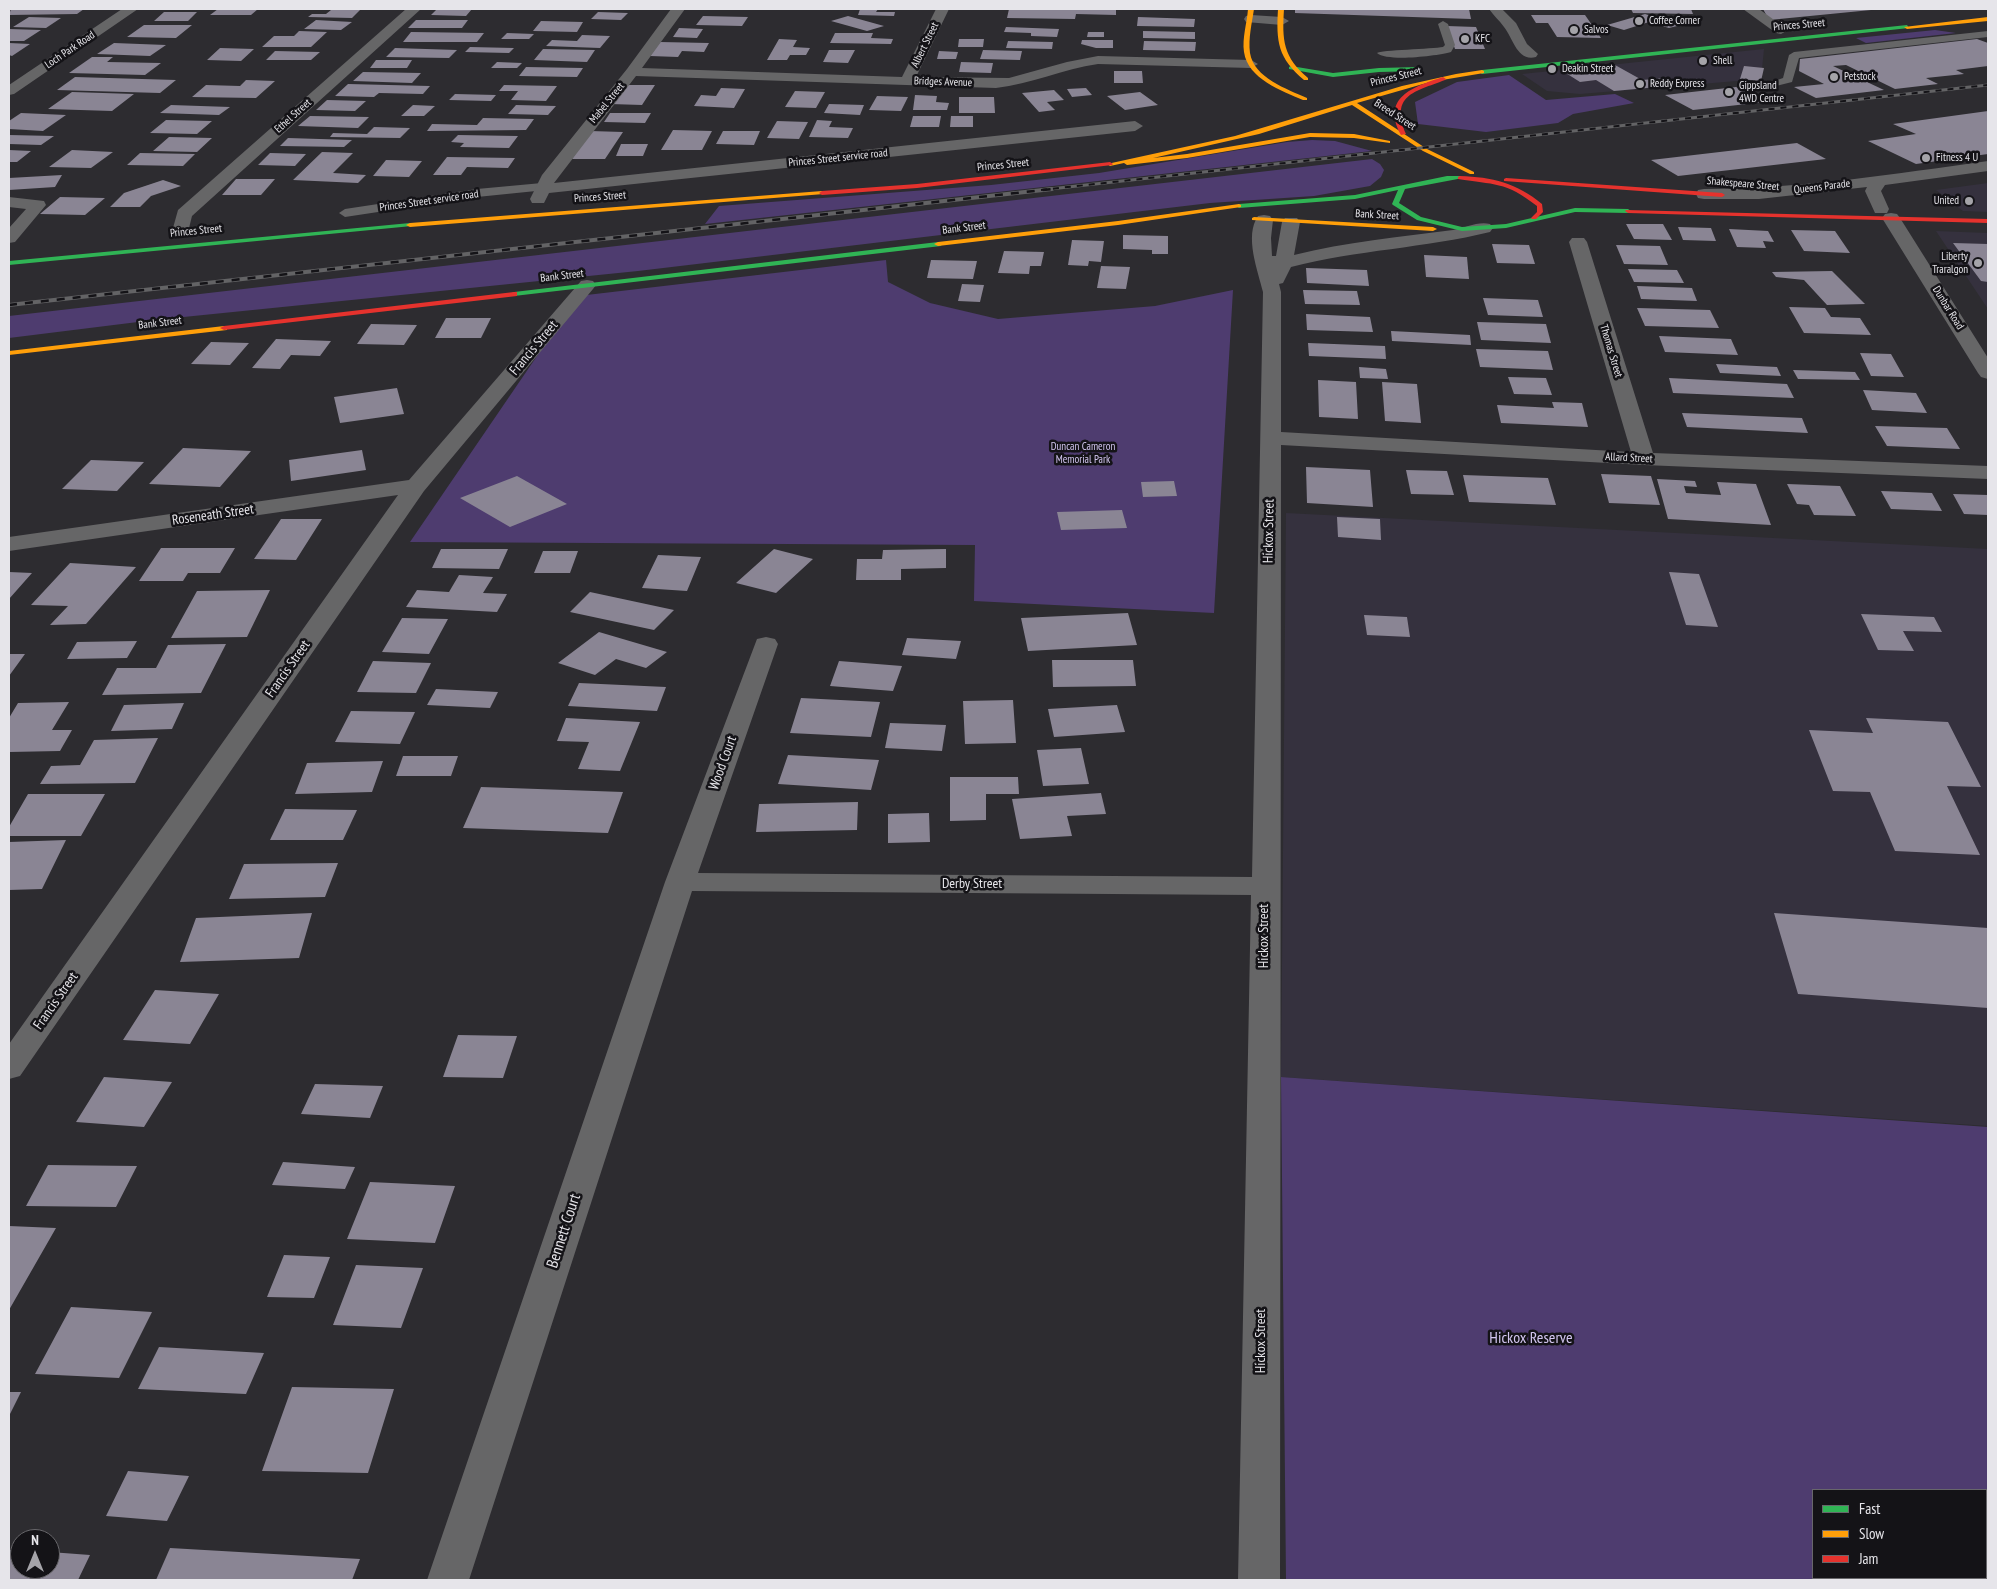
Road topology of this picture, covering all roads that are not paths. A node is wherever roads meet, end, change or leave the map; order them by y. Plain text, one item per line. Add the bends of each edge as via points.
1 (131, 9) edge
2 (414, 9) edge
3 (678, 9) edge
4 (942, 9) edge
5 (1495, 9) edge
6 (1736, 9) edge
7 (1750, 9) edge
8 (1981, 9) edge
9 (1251, 14) edge
10 (1282, 15) edge
11 (1988, 19) edge
12 (1969, 21) junction
13 (1443, 24) dead end
14 (1746, 27) junction
15 (1988, 29) edge
16 (1781, 30) junction
17 (1732, 34) dead end
18 (1834, 34) junction
19 (1988, 34) edge
20 (1764, 41) junction
21 (1708, 47) junction
22 (1860, 48) junction
23 (1382, 52) dead end
24 (1536, 53) junction
25 (1514, 56) dead end
26 (1251, 64) junction
27 (1291, 68) junction
28 (632, 72) junction
29 (1443, 79) junction
30 (907, 81) junction
31 (1317, 84) dead end
32 (1768, 85) dead end
33 (1342, 90) joint
34 (9, 91) edge
35 (1309, 98) junction
36 (1351, 102) junction
37 (1290, 105) dead end
38 (1327, 111) junction
39 (1135, 126) dead end
40 (1403, 134) junction
41 (1092, 154) dead end
42 (987, 166) dead end
43 (1102, 166) junction
44 (1988, 166) edge
45 (1492, 179) junction
46 (1880, 180) junction
47 (1402, 188) junction
48 (625, 192) dead end
49 (1704, 194) junction
50 (540, 197) junction
51 (9, 202) edge
52 (1802, 202) dead end
53 (1832, 205) dead end
54 (1267, 212) junction
55 (340, 214) dead end
56 (1886, 214) junction
57 (1534, 218) junction
58 (1988, 220) edge
59 (1118, 222) junction
60 (1291, 222) junction
61 (182, 228) dead end
62 (1455, 228) junction
63 (1484, 228) junction
64 (1578, 242) dead end
65 (12, 243) edge
66 (1264, 260) junction
67 (9, 263) edge
68 (1284, 263) junction
69 (587, 285) junction
70 (1272, 292) junction
71 (9, 353) edge
72 (1988, 373) edge
73 (1270, 438) junction
74 (1644, 459) junction
75 (1988, 473) edge
76 (416, 486) junction
77 (9, 544) edge
78 (766, 644) dead end
79 (680, 882) junction
80 (1265, 886) junction
81 (9, 1068) edge
82 (448, 1580) edge
83 (1259, 1580) edge

1 - 34 street, Loch Park Road
2 - 61 street, Ethel Street via 184,214
3 - 28 street, Mabel Street
4 - 30 street, Albert Street
5 - 24 street via 1511,26 1521,46
6 - 14 street
7 - 16 street
8 - 16 main road, Princes Street
9 - 10 street
9 - 26 main road via 1247,55
10 - 27 main road via 1279,43
11 - 12 main road, Princes Street
12 - 15 lane
12 - 18 main road, Princes Street
13 - 23 lane via 1450,45 1447,50 1415,54
14 - 16 main road, Princes Street
14 - 17 main road, Princes Street
14 - 20 main road
16 - 20 main road
18 - 20 main road, Princes Street
18 - 22 lane
19 - 22 lane
20 - 21 main road, Princes Street
21 - 24 main road via 1563,58 1543,58
21 - 29 main road, Princes Street via 1488,70
22 - 32 lane via 1794,56 1788,80
24 - 25 main road
26 - 30 street, Bridges Avenue via 1098,60 1006,83
26 - 35 main road, Breed Street via 1271,80
27 - 31 main road
27 - 33 main road, Princes Street via 1334,76 1423,68
28 - 30 street, Bridges Avenue
28 - 50 street, Mabel Street
29 - 36 main road, Princes Street
29 - 40 main road via 1404,96 1396,107 1396,121
33 - 36 main road, Breed Street
35 - 37 main road
35 - 38 main road, Breed Street
36 - 38 main road, Princes Street
36 - 40 main road, Breed Street
38 - 43 main road, Princes Street via 1203,147
38 - 43 main road, Breed Street via 1393,144 1354,136 1310,135 1187,156
39 - 50 street, Princes Street service road
40 - 45 main road, Breed Street via 1439,160
41 - 42 main road, Princes Street
43 - 50 main road, Princes Street via 917,186
44 - 46 street, Queens Parade
45 - 47 main road, Bank Street via 1417,179
45 - 49 main road, Shakespeare Street
45 - 57 main road, Breed Street via 1511,185 1534,199 1540,205 1540,212
46 - 49 street, Queens Parade via 1759,194
46 - 56 street via 1873,191
47 - 54 main road, Bank Street
47 - 62 main road via 1395,204 1400,209 1432,224
48 - 50 main road, Princes Street
49 - 52 main road, Shakespeare Street
50 - 55 lane, Princes Street service road via 477,193
50 - 67 main road, Princes Street via 239,239
51 - 65 street via 38,206
53 - 56 main road
54 - 59 main road, Bank Street via 1239,219
54 - 59 main road, Bank Street via 1222,207
54 - 60 main road
54 - 60 main road, Bank Street
54 - 66 street, Hickox Street via 1261,232
56 - 57 main road via 1570,210
56 - 58 main road
56 - 72 street, Dunbar Road
57 - 63 main road
59 - 69 main road, Bank Street
60 - 62 main road, Bank Street
60 - 68 street, Hickox Street
62 - 63 main road
63 - 68 street via 1319,254
64 - 74 street, Thomas Street
66 - 68 street
66 - 70 street, Hickox Street
68 - 70 street, Hickox Street
69 - 71 main road, Bank Street
69 - 76 street, Francis Street
70 - 73 street, Hickox Street
73 - 74 street, Allard Street
73 - 80 street, Hickox Street
74 - 75 street, Allard Street
76 - 77 street, Roseneath Street
76 - 81 street, Francis Street
78 - 79 street, Wood Court
79 - 80 street, Derby Street
79 - 82 street, Bennett Court
80 - 83 street, Hickox Street

